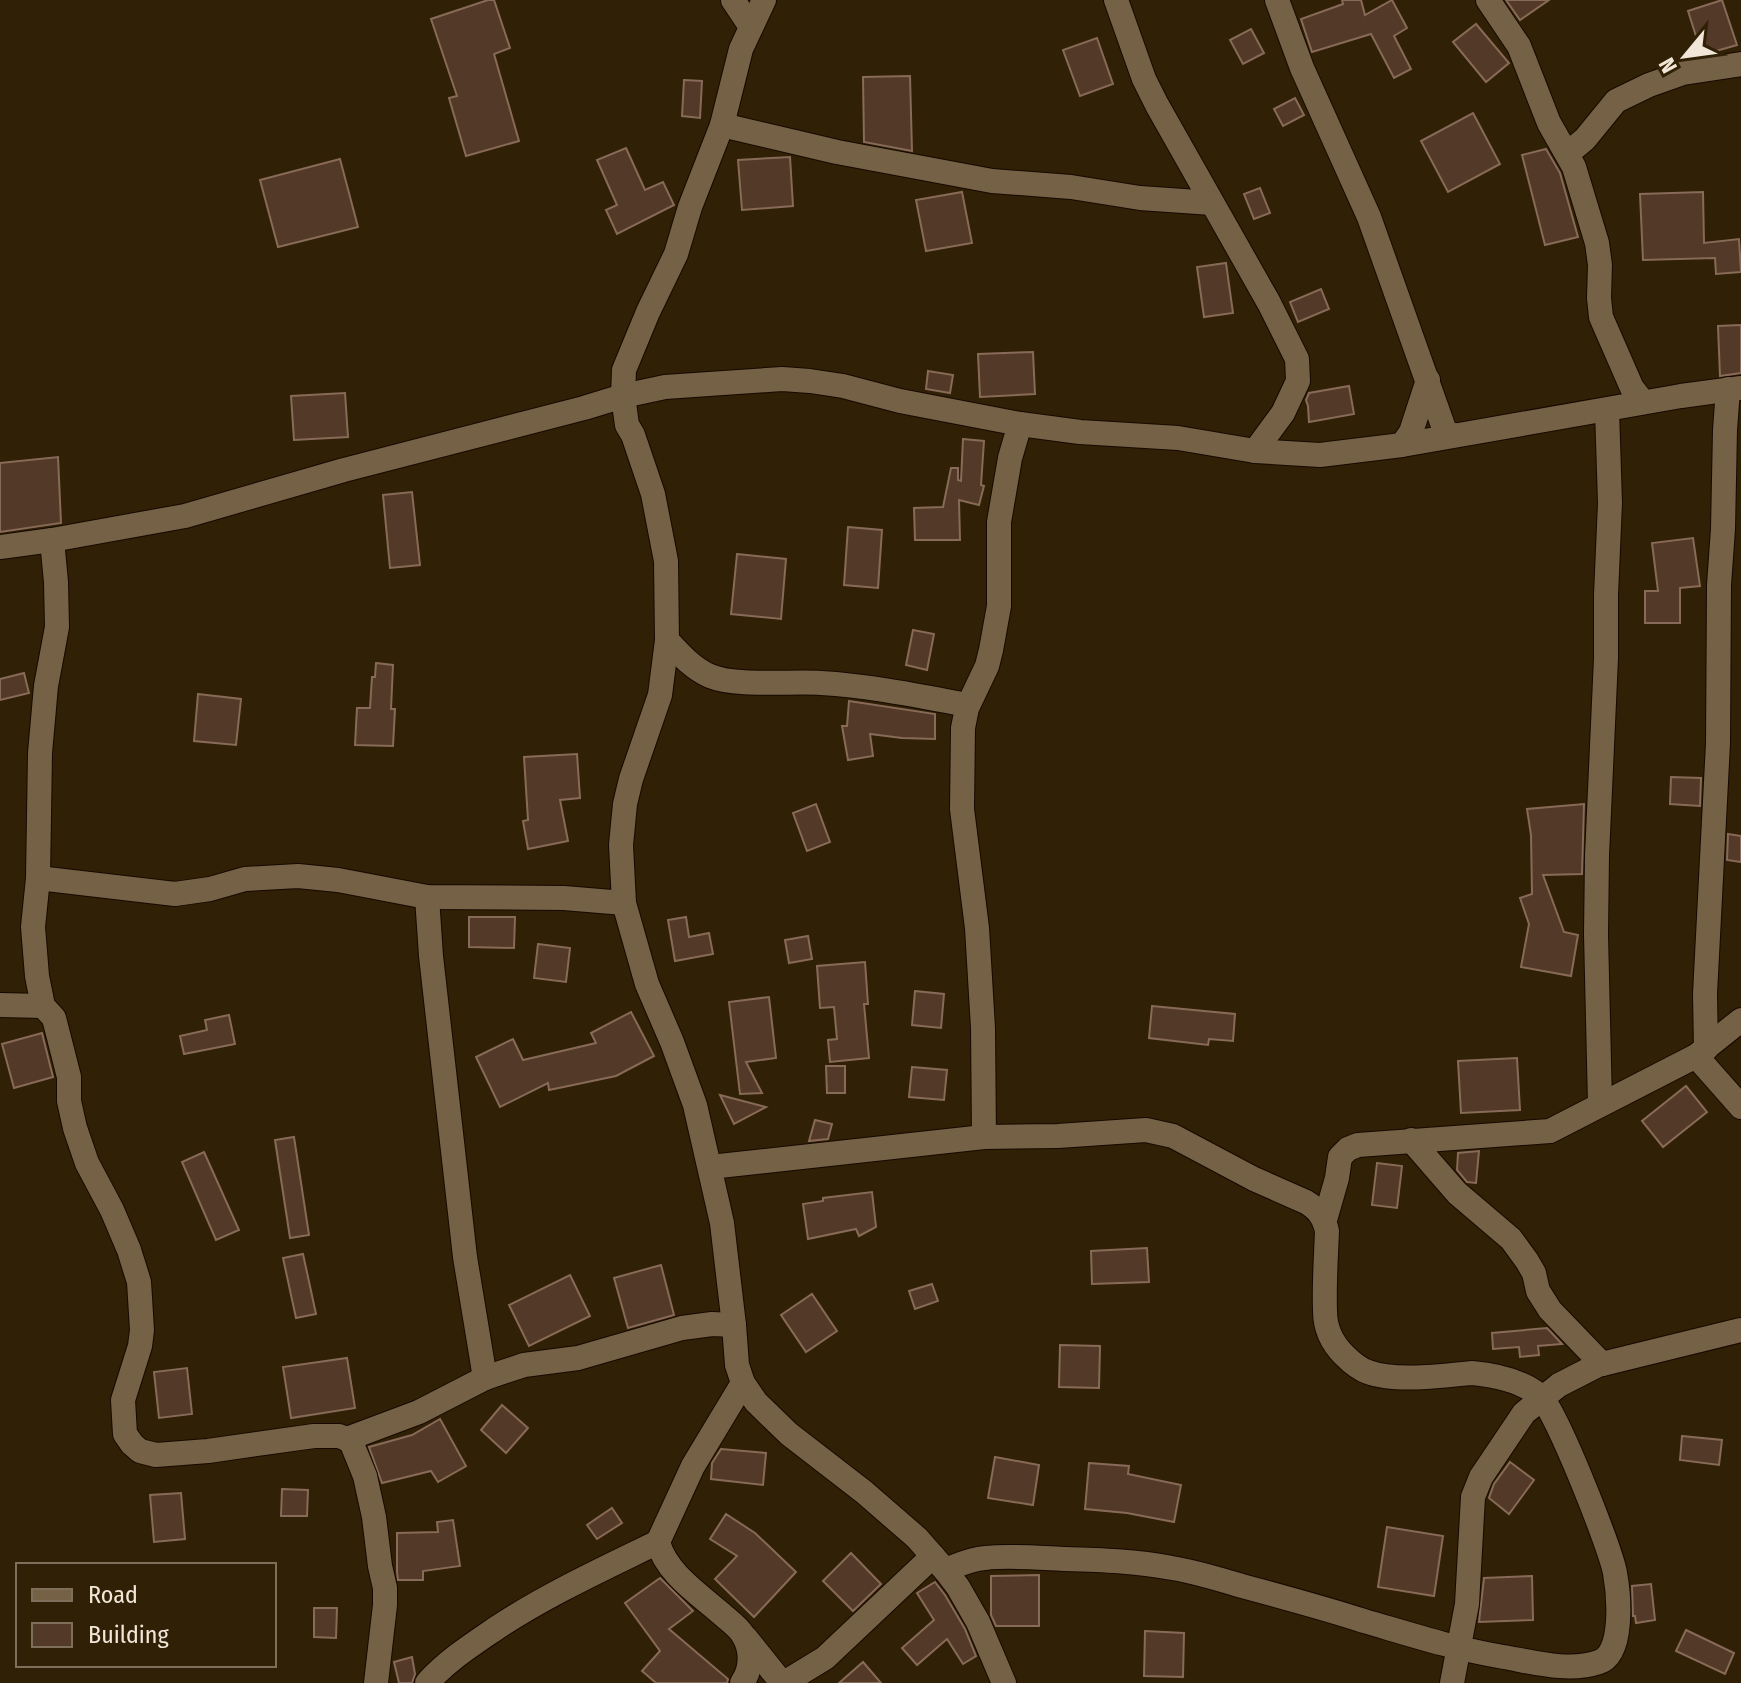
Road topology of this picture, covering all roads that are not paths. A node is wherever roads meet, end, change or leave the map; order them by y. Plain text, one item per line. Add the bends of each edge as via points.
1 (733, 0) edge
2 (764, 0) edge
3 (1116, 0) edge
4 (1277, 0) edge
5 (1488, 0) edge
6 (751, 27) junction
7 (1741, 64) edge
8 (722, 125) junction
9 (1567, 154) junction
10 (1212, 203) junction
11 (1428, 380) junction
12 (1734, 389) edge
13 (623, 396) junction
14 (1643, 402) junction
15 (1607, 410) junction
16 (1020, 424) junction
17 (1454, 435) junction
18 (1402, 445) junction
19 (1255, 451) junction
20 (52, 540) junction
21 (0, 547) edge
22 (667, 640) junction
23 (710, 676) junction
24 (660, 695) junction
25 (968, 705) junction
26 (38, 878) junction
27 (427, 897) junction
28 (624, 903) junction
29 (0, 1005) edge
30 (43, 1006) junction
31 (1741, 1020) edge
32 (1701, 1052) junction
33 (1600, 1104) junction
34 (1741, 1107) edge
35 (984, 1137) junction
36 (1411, 1140) junction
37 (710, 1167) junction
38 (1325, 1220) junction
39 (734, 1325) junction
40 (1741, 1330) edge
41 (1602, 1364) junction
42 (485, 1378) junction
43 (743, 1383) junction
44 (1542, 1398) junction
45 (347, 1439) junction
46 (658, 1542) junction
47 (939, 1563) junction
48 (742, 1634) junction
49 (1458, 1649) junction
50 (376, 1683) edge
51 (427, 1683) edge
52 (742, 1683) edge
53 (783, 1683) edge
54 (1004, 1683) edge
55 (1452, 1683) edge

1 - 6 street
2 - 6 street
3 - 10 street via 1150,92
4 - 11 street via 1369,217
5 - 9 street via 1519,46
6 - 8 street
7 - 9 street via 1683,73 1616,101
8 - 10 street via 992,181
8 - 13 street via 676,254 624,370
9 - 14 street via 1597,243 1601,317
10 - 19 street via 1297,359 1293,392
11 - 17 street via 1446,434
11 - 18 street
12 - 14 street
12 - 32 street via 1724,454 1718,743
13 - 16 street via 665,387 782,379 843,386
13 - 20 street via 185,516
13 - 22 street via 627,425 653,494 666,561
14 - 15 street
15 - 17 street
15 - 33 street via 1610,503 1597,872
16 - 19 street via 1178,438
16 - 25 street via 999,522 999,606 987,666
17 - 18 street
18 - 19 street via 1320,455
20 - 21 street
20 - 26 street via 57,627 40,753
22 - 23 street via 687,662
22 - 24 street
23 - 24 street via 691,677
23 - 25 street via 738,682 869,686
24 - 28 street via 625,804
25 - 35 street via 962,809 977,928
26 - 27 street via 175,894 245,879 298,876
26 - 30 street via 33,927
27 - 28 street
27 - 42 street via 465,1257
28 - 37 street via 647,984 695,1105
29 - 30 street
30 - 45 street via 54,1018 87,1163 112,1210 139,1282 140,1346 123,1400 125,1434 132,1444 156,1455 314,1436
31 - 32 street
32 - 33 street
32 - 34 street
33 - 36 street via 1550,1131
35 - 37 street
35 - 38 street via 1146,1130 1173,1136 1314,1206
36 - 38 street via 1358,1145 1343,1152
36 - 41 street via 1457,1193 1511,1239 1550,1310
37 - 39 street
38 - 44 street via 1325,1311 1331,1339 1347,1359 1368,1372 1393,1377 1484,1374
39 - 42 street via 682,1328
39 - 43 street
40 - 41 street
41 - 44 street
42 - 45 street via 419,1412
43 - 46 street via 693,1466
43 - 47 street via 789,1434 864,1492
44 - 49 street via 1512,1429 1473,1497 1467,1604
44 - 49 street via 1615,1572 1616,1644 1608,1658 1574,1666
45 - 50 street via 365,1476 385,1588
46 - 48 street via 668,1563
46 - 51 street via 514,1617 459,1653
47 - 49 street via 985,1558 1089,1560 1174,1568
47 - 53 street via 825,1658
47 - 54 street via 978,1622
48 - 52 street via 750,1655
48 - 53 street
49 - 55 street

